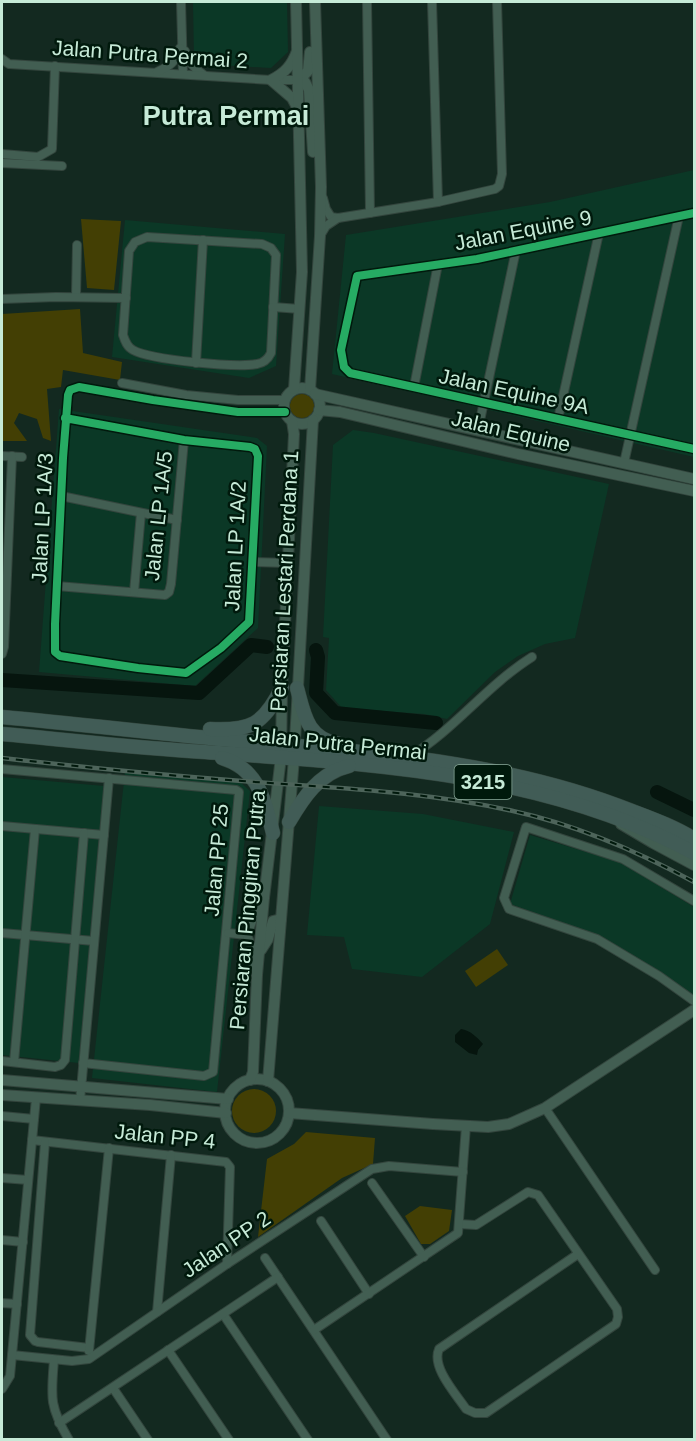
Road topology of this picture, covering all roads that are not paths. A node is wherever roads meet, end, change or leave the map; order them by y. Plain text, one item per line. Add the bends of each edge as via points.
1 (181, 2) edge
2 (296, 2) edge
3 (315, 2) edge
4 (367, 2) edge
5 (432, 2) edge
6 (497, 2) edge
7 (182, 42) junction
8 (298, 46) junction
9 (2, 59) edge
10 (55, 66) junction
11 (155, 73) junction
12 (183, 75) junction
13 (206, 76) junction
14 (271, 80) junction
15 (299, 80) junction
16 (300, 114) junction
17 (2, 154) edge
18 (2, 163) edge
19 (62, 166) dead end
20 (320, 183) junction
21 (438, 202) junction
22 (370, 213) junction
23 (694, 213) edge
24 (679, 216) junction
25 (338, 218) junction
26 (599, 233) junction
27 (320, 236) junction
28 (203, 240) junction
29 (77, 244) dead end
30 (516, 250) junction
31 (438, 264) junction
32 (76, 297) junction
33 (126, 298) junction
34 (2, 299) edge
35 (273, 307) junction
36 (300, 309) junction
37 (341, 350) joint
38 (196, 363) junction
39 (122, 382) dead end
40 (414, 387) junction
41 (294, 389) junction
42 (312, 392) junction
43 (285, 400) junction
44 (484, 403) junction
45 (316, 415) junction
46 (289, 416) junction
47 (65, 418) junction
48 (558, 419) junction
49 (478, 430) junction
50 (630, 435) junction
51 (184, 440) junction
52 (694, 449) edge
53 (2, 456) edge
54 (12, 456) junction
55 (22, 457) dead end
56 (624, 463) junction
57 (694, 478) edge
58 (694, 491) edge
59 (61, 496) junction
60 (141, 513) junction
61 (177, 520) junction
62 (253, 562) junction
63 (288, 563) junction
64 (57, 586) junction
65 (134, 592) junction
66 (3, 650) edge
67 (60, 656) joint
68 (532, 657) dead end
69 (282, 687) junction
70 (297, 688) junction
71 (2, 717) edge
72 (142, 730) junction
73 (2, 734) edge
74 (288, 751) junction
75 (203, 752) junction
76 (385, 755) junction
77 (408, 758) junction
78 (354, 765) junction
79 (2, 769) edge
80 (109, 778) junction
81 (610, 815) junction
82 (289, 822) junction
83 (2, 826) edge
84 (35, 828) junction
85 (84, 833) junction
86 (273, 833) junction
87 (104, 835) junction
88 (694, 839) edge
89 (694, 853) edge
90 (694, 865) edge
91 (264, 898) junction
92 (694, 901) edge
93 (281, 919) junction
94 (2, 933) edge
95 (228, 933) junction
96 (25, 935) junction
97 (247, 935) junction
98 (75, 939) junction
99 (94, 941) junction
100 (260, 953) junction
101 (257, 975) junction
102 (694, 1000) edge
103 (692, 1012) edge
104 (2, 1061) edge
105 (14, 1062) junction
106 (83, 1063) junction
107 (2, 1080) edge
108 (250, 1080) junction
109 (268, 1081) junction
110 (81, 1088) junction
111 (2, 1095) edge
112 (36, 1098) junction
113 (228, 1099) junction
114 (80, 1101) junction
115 (545, 1108) junction
116 (226, 1113) junction
117 (289, 1113) junction
118 (2, 1116) edge
119 (34, 1119) junction
120 (466, 1126) junction
121 (32, 1140) junction
122 (45, 1142) junction
123 (110, 1148) junction
124 (171, 1155) junction
125 (463, 1172) junction
126 (2, 1178) edge
127 (28, 1180) junction
128 (372, 1183) dead end
129 (321, 1221) dead end
130 (459, 1224) junction
131 (2, 1240) edge
132 (23, 1242) junction
133 (578, 1254) junction
134 (424, 1257) junction
135 (265, 1258) dead end
136 (227, 1264) junction
137 (655, 1270) dead end
138 (278, 1277) junction
139 (369, 1294) junction
140 (2, 1303) edge
141 (17, 1304) junction
142 (157, 1312) junction
143 (223, 1314) junction
144 (314, 1330) junction
145 (89, 1348) junction
146 (168, 1350) junction
147 (12, 1355) junction
148 (88, 1359) junction
149 (54, 1360) junction
150 (113, 1388) junction
151 (2, 1389) edge
152 (59, 1424) junction
153 (69, 1440) edge
154 (148, 1440) edge
155 (229, 1440) edge
156 (308, 1440) edge
157 (387, 1440) edge

1 - 7 street
2 - 8 street
3 - 15 street via 310,23 310,67
3 - 20 street
4 - 22 street
5 - 21 street
6 - 21 street via 501,182 495,189
7 - 11 street via 177,58
7 - 12 street
7 - 13 street via 187,60
8 - 14 street via 292,63
8 - 15 street
9 - 10 street, Jalan Putra Permai 2 via 9,64
10 - 11 street, Jalan Putra Permai 2
10 - 17 street via 52,149 38,156
11 - 12 street, Jalan Putra Permai 2
12 - 13 street, Jalan Putra Permai 2
13 - 14 street, Jalan Putra Permai 2
14 - 15 street, Jalan Putra Permai 2
14 - 16 street via 292,98
15 - 16 street
15 - 20 street via 309,90 312,146
16 - 36 street
18 - 19 street
20 - 25 street via 326,209 331,217
20 - 27 street
21 - 22 street
22 - 25 street
23 - 24 street, Jalan Equine 9
24 - 26 street, Jalan Equine 9
24 - 50 street
25 - 27 street
26 - 30 street, Jalan Equine 9
26 - 48 street
27 - 42 street
28 - 33 street via 147,237 135,242 129,251
28 - 35 street via 271,248 276,255
28 - 38 street
29 - 32 street
30 - 31 street, Jalan Equine 9
30 - 44 street
31 - 37 street, Jalan Equine 9 via 357,276
31 - 40 street
32 - 33 street
32 - 34 street
33 - 38 street via 123,335 128,345 136,351
35 - 36 street
35 - 38 street via 271,353 265,361 256,365
36 - 41 street
37 - 40 street, Jalan Equine 9A via 344,367 350,373
39 - 43 street via 186,395
40 - 44 street, Jalan Equine 9A
41 - 42 street
41 - 43 street
42 - 45 street via 319,404
42 - 49 street, Jalan Equine
43 - 46 street
44 - 48 street, Jalan Equine 9A
44 - 49 street
45 - 46 street via 303,424
45 - 58 street, Jalan Equine via 340,412
45 - 70 street, Persiaran Lestari Perdana 1
46 - 47 street, Jalan LP 1A/3 via 238,412 79,387 70,390
46 - 63 street, Persiaran Lestari Perdana 1 via 294,434
47 - 51 street
47 - 59 street, Jalan LP 1A/3
48 - 50 street, Jalan Equine 9A
49 - 56 street, Jalan Equine
50 - 52 street, Jalan Equine 9A
50 - 56 street
51 - 61 street, Jalan LP 1A/5
51 - 62 street, Jalan LP 1A/2 via 255,449 258,456
53 - 54 street
54 - 55 street
54 - 66 street
56 - 57 street, Jalan Equine
59 - 60 street
59 - 64 street, Jalan LP 1A/3
60 - 61 street
60 - 65 street
61 - 65 street, Jalan LP 1A/5 via 169,592
62 - 63 street
62 - 67 street, Jalan LP 1A/2 via 249,622 189,672
63 - 69 street, Persiaran Lestari Perdana 1
64 - 65 street, Jalan LP 1A/5
64 - 67 street, Jalan LP 1A/3 via 54,648
68 - 77 street
69 - 72 main road via 273,706 251,726 236,730
69 - 74 street, Persiaran Lestari Perdana 1
70 - 74 street, Persiaran Lestari Perdana 1
70 - 76 main road via 305,717 319,737
71 - 72 main road, Jalan Putra Permai / 3215
72 - 74 main road, Jalan Putra Permai / 3215
73 - 75 main road, Jalan Putra Permai / 3215
74 - 75 main road, Jalan Putra Permai / 3215
74 - 76 main road, Jalan Putra Permai / 3215
74 - 78 main road, Jalan Putra Permai / 3215
74 - 82 street, Persiaran Pinggiran Putra
74 - 86 street, Persiaran Pinggiran Putra
75 - 86 main road via 245,769 262,794
76 - 77 main road, Jalan Putra Permai / 3215
77 - 88 main road, Jalan Putra Permai / 3215 via 481,768 564,786
78 - 81 main road, Jalan Putra Permai / 3215 via 440,774 534,791
78 - 82 main road via 335,770 320,782 303,799
79 - 80 street
80 - 87 street
80 - 95 street, Jalan PP 25 via 240,792
81 - 89 main road, Jalan Putra Permai / 3215
81 - 90 street
82 - 93 street, Persiaran Pinggiran Putra
83 - 84 street
84 - 85 street
84 - 96 street
85 - 87 street
85 - 98 street
86 - 91 street, Persiaran Pinggiran Putra
87 - 99 street
91 - 97 street
91 - 100 street, Persiaran Pinggiran Putra
92 - 102 street via 623,859 525,827 504,898 510,909 597,939
93 - 100 street via 273,921
93 - 109 street, Persiaran Pinggiran Putra
94 - 96 street
95 - 97 street
95 - 106 street, Jalan PP 25 via 211,1074
96 - 98 street
96 - 105 street
97 - 101 street
98 - 99 street
98 - 105 street via 65,1060 55,1067
99 - 106 street
100 - 101 street, Persiaran Pinggiran Putra
101 - 108 street, Persiaran Pinggiran Putra
102 - 103 street
103 - 115 street
104 - 105 street
106 - 110 street
107 - 110 street
108 - 109 street
108 - 113 street via 233,1090
109 - 117 street via 286,1097
110 - 113 street
110 - 114 street
111 - 112 street
112 - 114 street
112 - 119 street
113 - 116 street
114 - 116 street
115 - 120 street via 509,1124
115 - 137 street
116 - 117 street via 228,1124 242,1139 263,1142 281,1132
117 - 120 street
118 - 119 street
119 - 121 street
120 - 125 street
121 - 122 street, Jalan PP 4
121 - 127 street
122 - 123 street, Jalan PP 4
122 - 145 street via 30,1331 38,1342
123 - 124 street, Jalan PP 4
123 - 145 street
124 - 136 street, Jalan PP 4 via 222,1160 230,1167
124 - 142 street
125 - 130 street
125 - 136 street, Jalan PP 2 via 376,1167
126 - 127 street
127 - 132 street
128 - 134 street
129 - 139 street
130 - 133 street via 476,1225 533,1192
130 - 134 street via 456,1235
131 - 132 street
132 - 141 street
133 - 133 street via 616,1310 616,1323 486,1413 466,1409 439,1367 436,1355 444,1345
134 - 139 street
135 - 138 street
136 - 142 street, Jalan PP 2
138 - 143 street
138 - 144 street
139 - 144 street
140 - 141 street
141 - 147 street
142 - 148 street, Jalan PP 2
143 - 146 street
143 - 156 street
144 - 157 street
145 - 148 street
146 - 150 street
146 - 155 street
147 - 149 street
147 - 151 street via 10,1376
148 - 149 street
149 - 152 street via 53,1409
150 - 152 street
150 - 154 street
152 - 153 street

